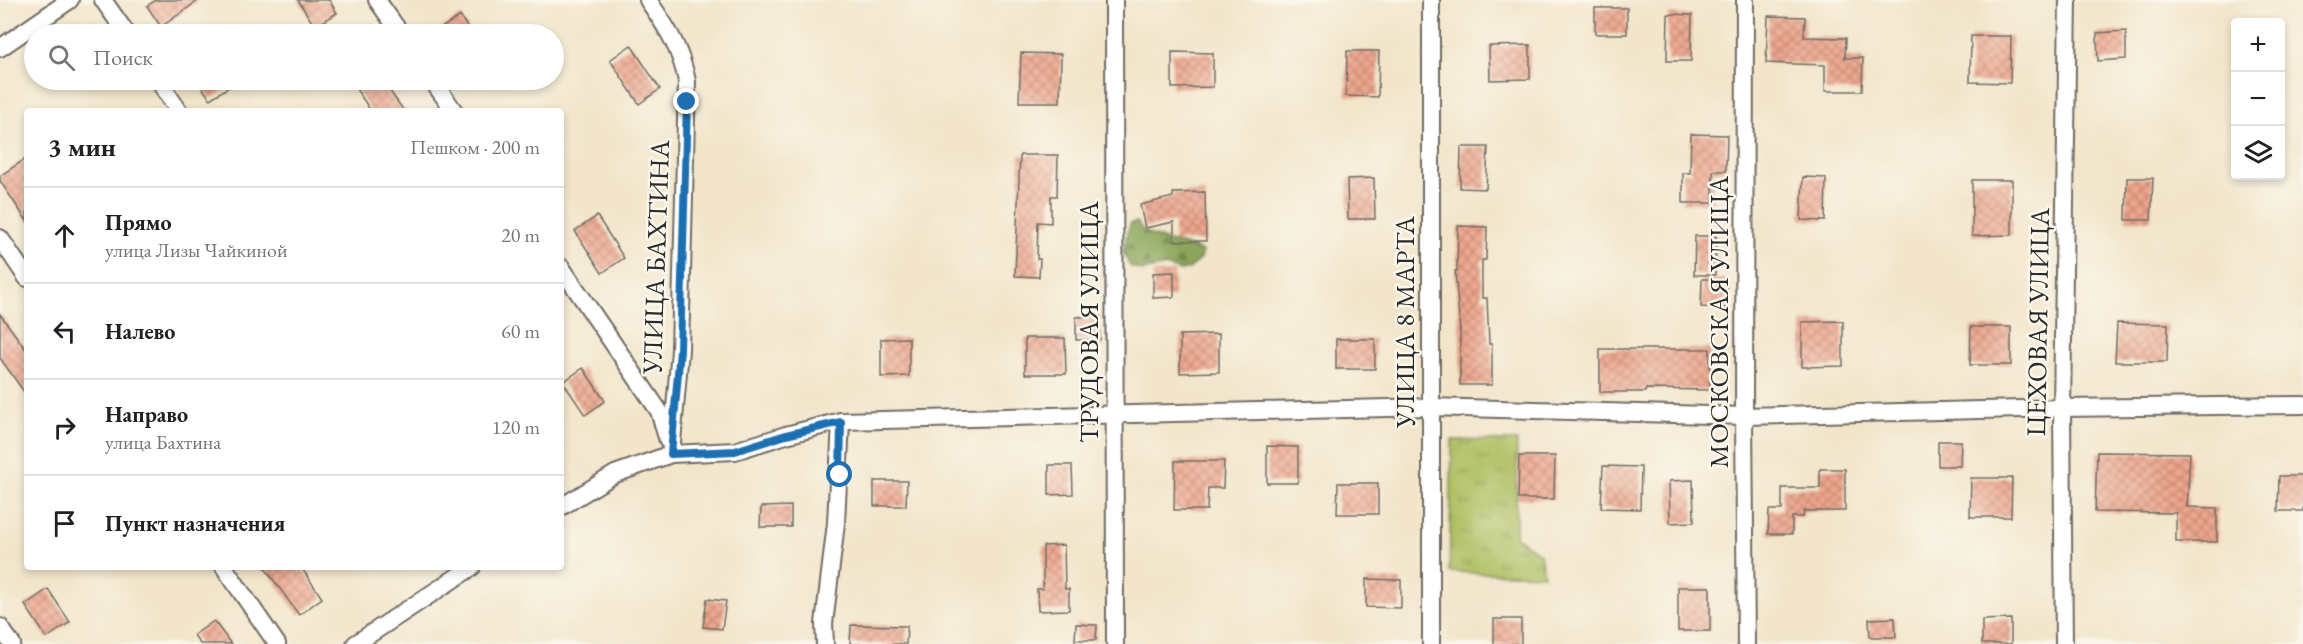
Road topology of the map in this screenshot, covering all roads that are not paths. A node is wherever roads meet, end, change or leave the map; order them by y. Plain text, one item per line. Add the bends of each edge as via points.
1 (70, 0) edge
2 (103, 0) edge
3 (377, 0) edge
4 (648, 0) edge
5 (1114, 0) edge
6 (1431, 0) edge
7 (1745, 0) edge
8 (2068, 0) edge
9 (35, 24) edge
10 (120, 24) edge
11 (394, 24) edge
12 (24, 32) edge
13 (0, 48) edge
14 (165, 90) edge
15 (439, 90) edge
16 (177, 108) edge
17 (452, 108) edge
18 (0, 238) edge
19 (564, 271) edge
20 (24, 274) edge
21 (2303, 405) edge
22 (1430, 407) junction
23 (2062, 408) junction
24 (1115, 416) junction
25 (1744, 416) junction
26 (841, 422) junction
27 (671, 454) junction
28 (564, 505) edge
29 (226, 570) edge
30 (467, 570) edge
31 (0, 627) edge
32 (12, 644) edge
33 (277, 644) edge
34 (355, 644) edge
35 (825, 644) edge
36 (1114, 644) edge
37 (1431, 644) edge
38 (1746, 644) edge
39 (2064, 644) edge

1 - 9 street
2 - 10 street
3 - 11 street
4 - 27 street, УЛИЦА БАХТИНА via 671,33 687,81 680,350
5 - 24 street, ТРУДОВАЯ УЛИЦА
6 - 22 street, УЛИЦА 8 МАРТА
7 - 25 street, МОСКОВСКАЯ УЛИЦА
8 - 23 street, ЦЕХОВАЯ УЛИЦА
12 - 13 street
14 - 16 street
15 - 17 street
18 - 20 street
19 - 27 street via 660,411
21 - 23 street
22 - 24 street
22 - 25 street
22 - 37 street, УЛИЦА 8 МАРТА
23 - 25 street
23 - 39 street, ЦЕХОВАЯ УЛИЦА
24 - 26 street
24 - 36 street, ТРУДОВАЯ УЛИЦА
25 - 38 street, МОСКОВСКАЯ УЛИЦА
26 - 27 street via 735,451
26 - 35 street
27 - 28 street via 615,474
29 - 33 street
30 - 34 street
31 - 32 street

